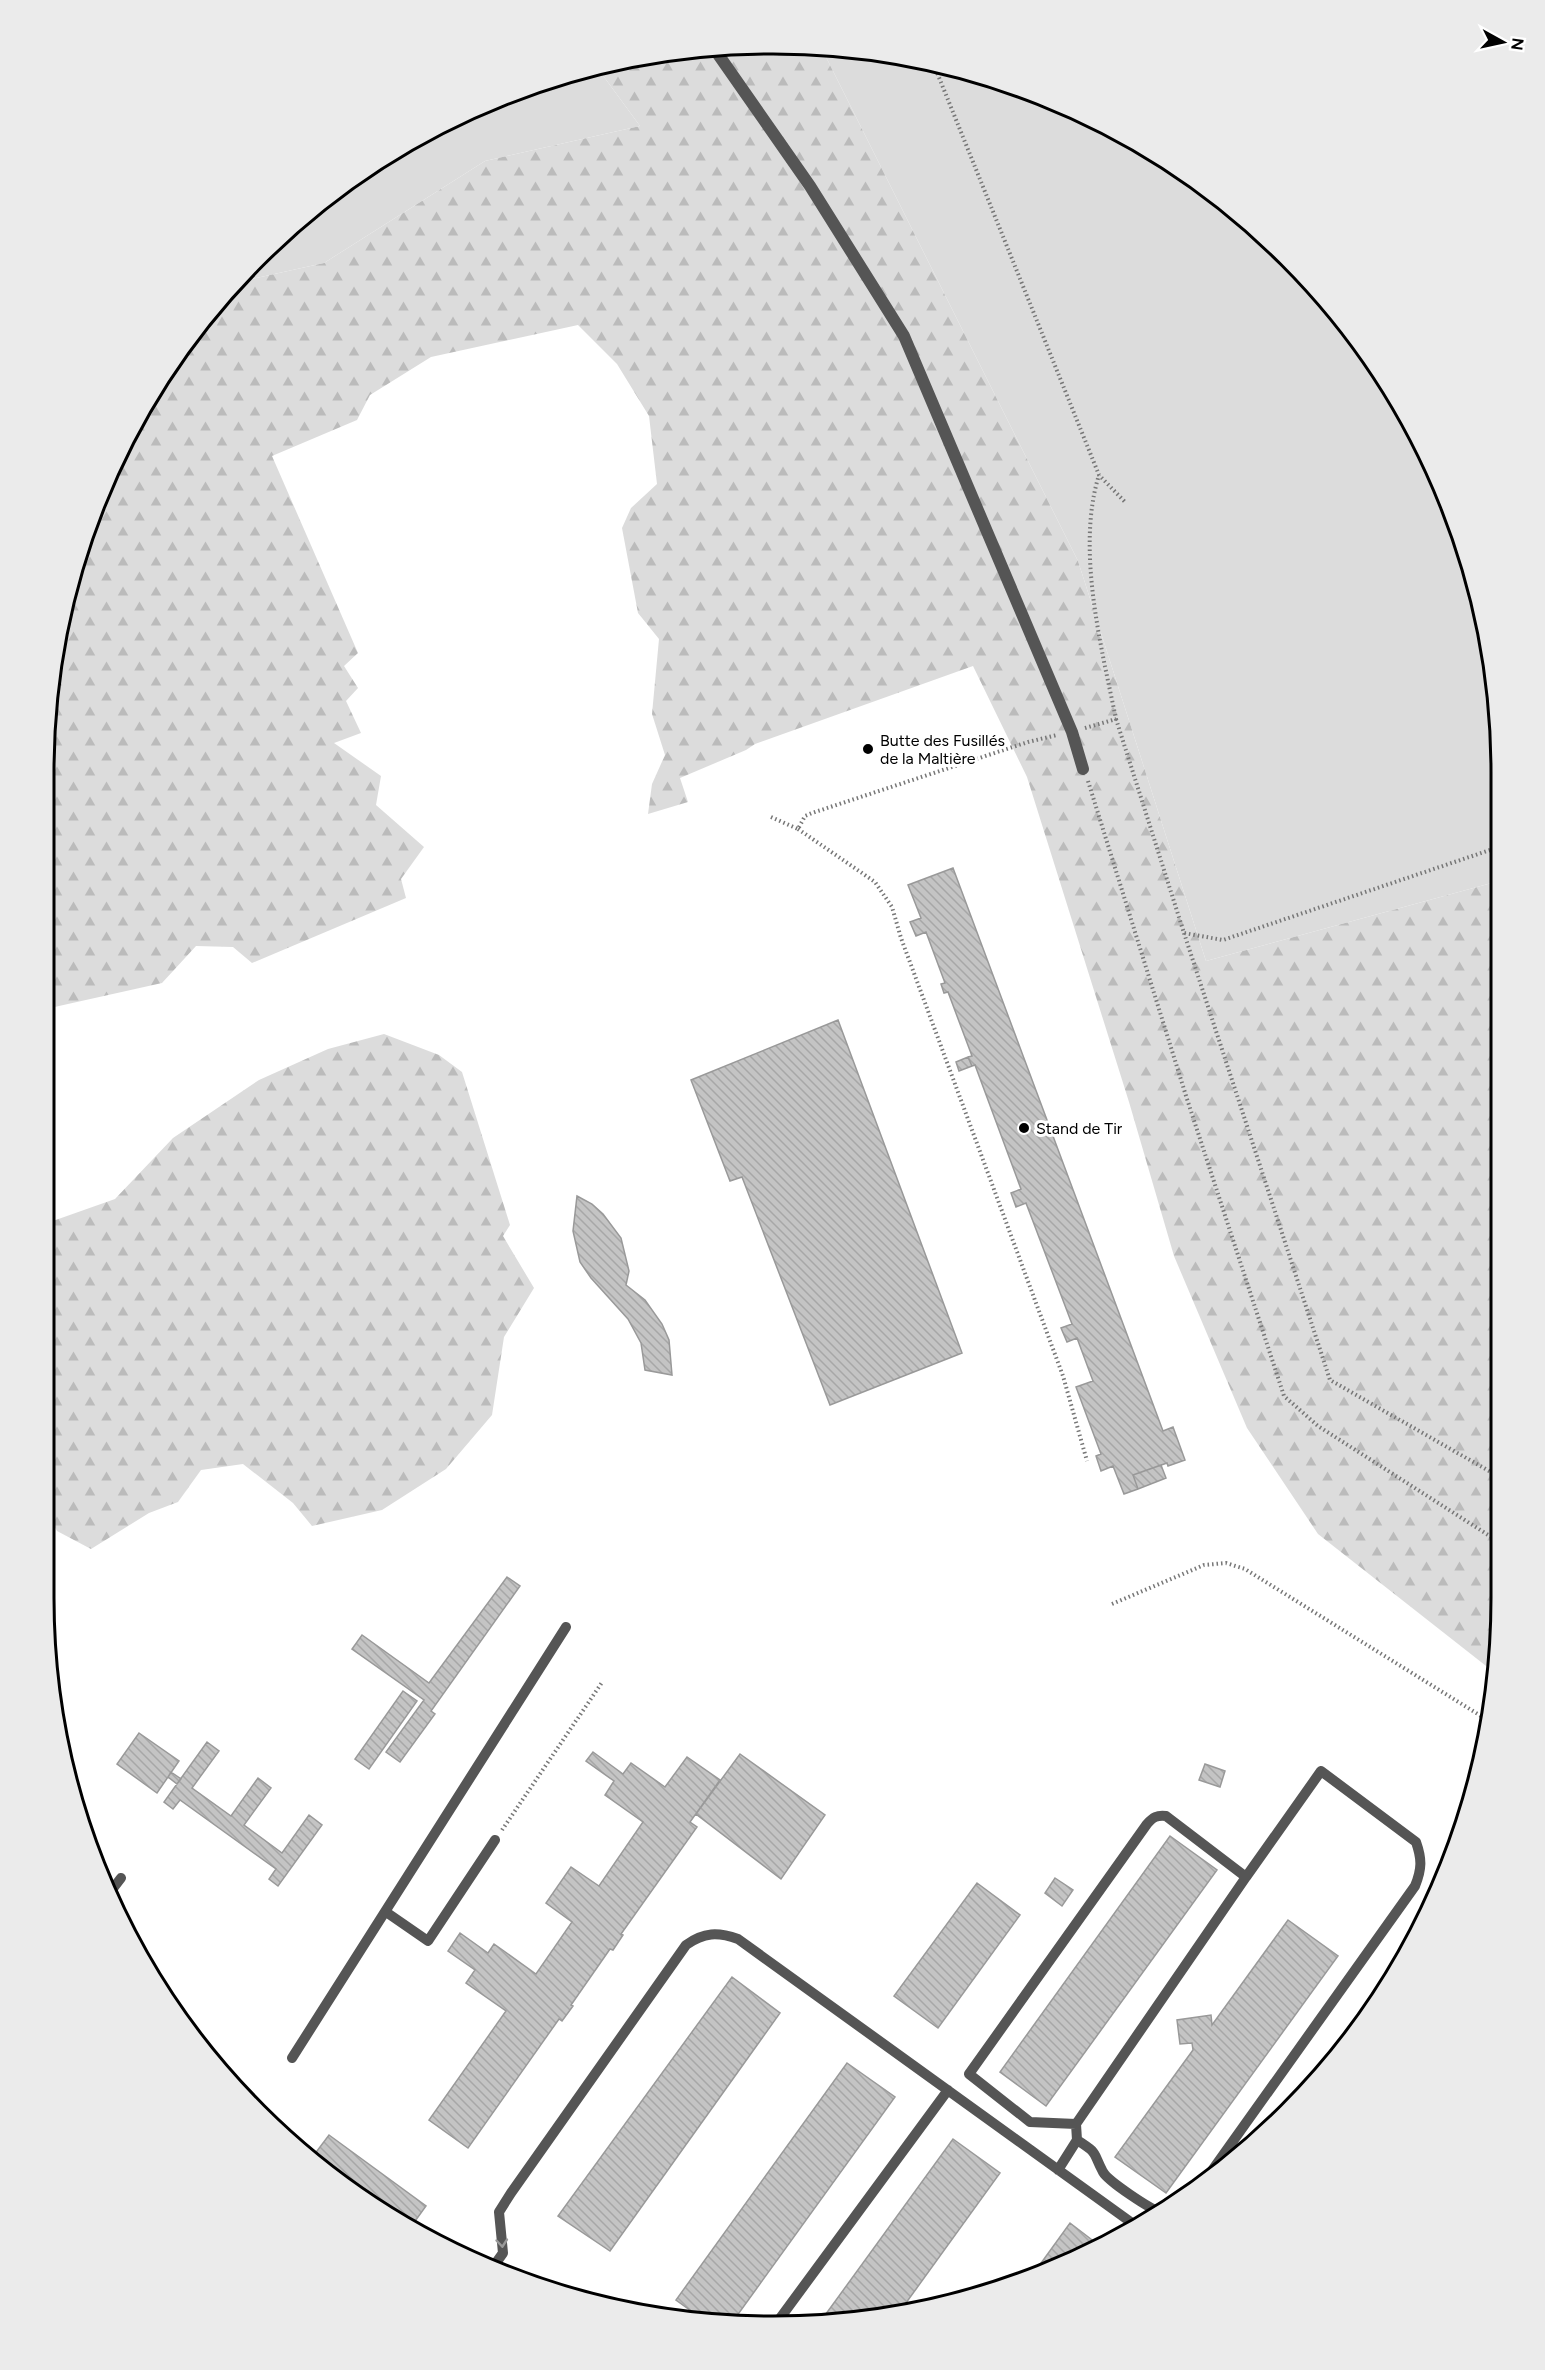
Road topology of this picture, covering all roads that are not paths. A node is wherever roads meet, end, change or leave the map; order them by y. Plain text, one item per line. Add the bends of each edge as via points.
1 (719, 57) edge
2 (1083, 769) road end
3 (566, 1627) dead end
4 (495, 1840) road end
5 (1245, 1877) junction
6 (121, 1878) dead end
7 (115, 1885) edge
8 (386, 1912) junction
9 (292, 2058) dead end
10 (948, 2090) junction
11 (1076, 2124) junction
12 (1077, 2140) junction
13 (1219, 2160) edge
14 (1058, 2170) junction
15 (1151, 2208) edge
16 (1130, 2221) edge
17 (498, 2261) edge
18 (782, 2316) edge

1 - 2 street via 810,186 904,336 1072,732
3 - 8 lane
4 - 8 lane via 428,1941
5 - 11 lane
5 - 11 lane via 1172,1820 1159,1815 1152,1818 969,2074 1030,2122
5 - 13 lane via 1321,1772 1416,1842 1421,1858 1415,1886
6 - 7 lane
8 - 9 lane
10 - 14 lane
10 -> 17 lane via 738,1939 707,1934 687,1945 499,2212 503,2253
10 - 18 lane
11 - 12 lane
12 - 14 lane
12 - 15 lane via 1095,2152 1104,2174
14 - 16 lane

